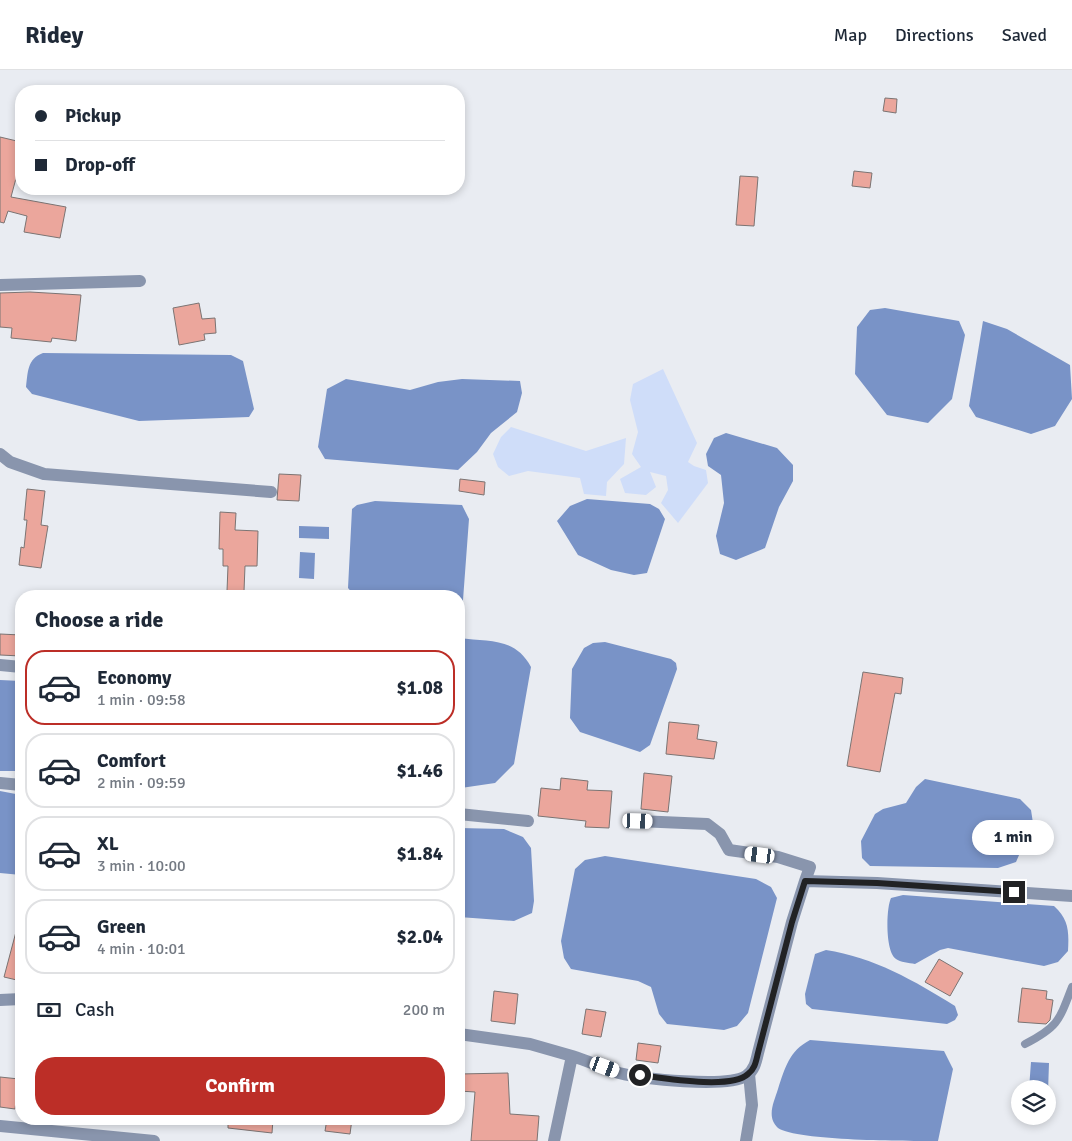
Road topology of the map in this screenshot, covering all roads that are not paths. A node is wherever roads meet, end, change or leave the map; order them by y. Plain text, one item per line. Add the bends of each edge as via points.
1 (140, 281) dead end
2 (0, 285) edge
3 (0, 454) edge
4 (271, 492) dead end
5 (0, 665) edge
6 (15, 666) edge
7 (0, 783) edge
8 (15, 784) edge
9 (465, 815) edge
10 (528, 821) dead end
11 (638, 821) dead end
12 (805, 881) junction
13 (1072, 896) edge
14 (1072, 986) edge
15 (15, 999) edge
16 (0, 1000) edge
17 (465, 1035) edge
18 (1025, 1044) dead end
19 (572, 1056) junction
20 (749, 1074) junction
21 (0, 1126) edge
22 (154, 1141) edge
23 (554, 1141) edge
24 (746, 1141) edge

1 - 2 street
3 - 4 street via 18,465 44,474
5 - 6 street
7 - 8 street
9 - 10 street
11 - 12 street via 707,824 720,834 729,850 778,857 810,867
12 - 13 street
12 - 20 street via 754,1068
14 - 18 lane via 1062,1012 1049,1032
15 - 16 street
17 - 19 street via 530,1044
19 - 20 street via 621,1073 700,1083 730,1081
19 - 23 street
20 - 24 street via 752,1105
21 - 22 street

